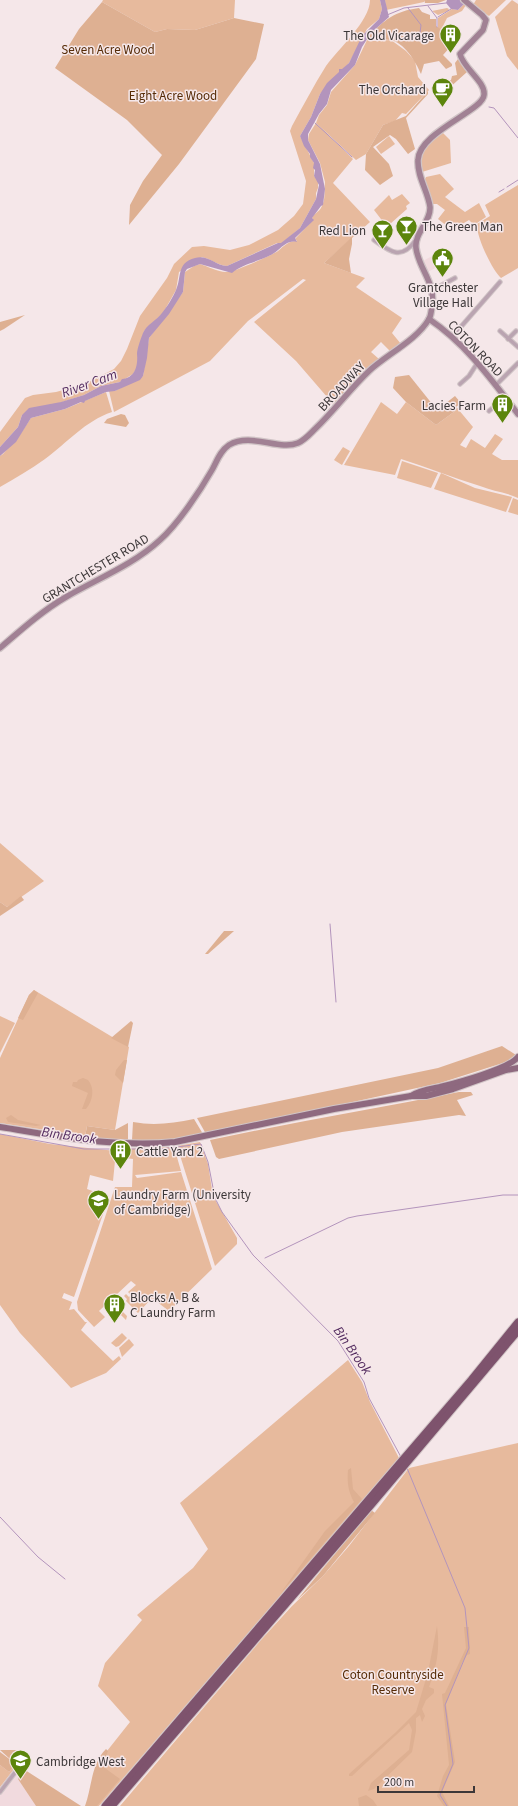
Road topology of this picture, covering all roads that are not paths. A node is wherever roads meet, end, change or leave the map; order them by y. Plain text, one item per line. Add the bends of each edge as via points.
1 (465, 1) edge
2 (417, 239) junction
3 (374, 240) dead end
4 (408, 250) junction
5 (417, 252) junction
6 (455, 278) dead end
7 (500, 282) dead end
8 (433, 290) junction
9 (429, 319) junction
10 (500, 331) dead end
11 (516, 331) dead end
12 (452, 337) junction
13 (508, 339) junction
14 (518, 347) edge
15 (478, 362) junction
16 (518, 363) edge
17 (460, 384) dead end
18 (497, 384) junction
19 (505, 397) junction
20 (489, 411) dead end
21 (518, 414) edge
22 (283, 444) joint
23 (0, 648) edge
24 (518, 1057) edge
25 (518, 1068) edge
26 (411, 1096) junction
27 (0, 1127) edge
28 (518, 1317) edge
29 (518, 1322) edge
30 (518, 1331) edge
31 (489, 1359) junction
32 (20, 1766) dead end
33 (0, 1792) edge
34 (105, 1806) edge
35 (112, 1806) edge

1 - 2 street via 486,20 483,30 460,54 485,91 484,96 481,103 454,120 421,150 418,164 430,209
2 - 4 street
2 - 5 street
3 - 4 street via 393,252 401,253
4 - 5 street
5 - 8 street
6 - 8 street
7 - 12 street
8 - 9 street
9 - 12 street, COTON ROAD
9 - 22 street, BROADWAY via 412,337 370,370 309,436 298,443
10 - 13 street
11 - 13 street
12 - 15 street, COTON ROAD
13 - 14 street
15 - 17 street
15 - 18 street, COTON ROAD
16 - 18 street
18 - 19 street, COTON ROAD
19 - 20 street
19 - 21 street, COTON ROAD
22 - 23 street, GRANTCHESTER ROAD via 248,440 228,446 222,451 212,471 176,523 162,539 146,552 64,598
24 - 26 main road via 510,1064 490,1072 417,1092
25 - 26 main road via 453,1089 418,1097
26 - 27 main road via 194,1139 152,1144 117,1144
28 - 31 highway
29 - 31 highway
30 - 35 highway
31 - 34 highway
32 - 33 street

